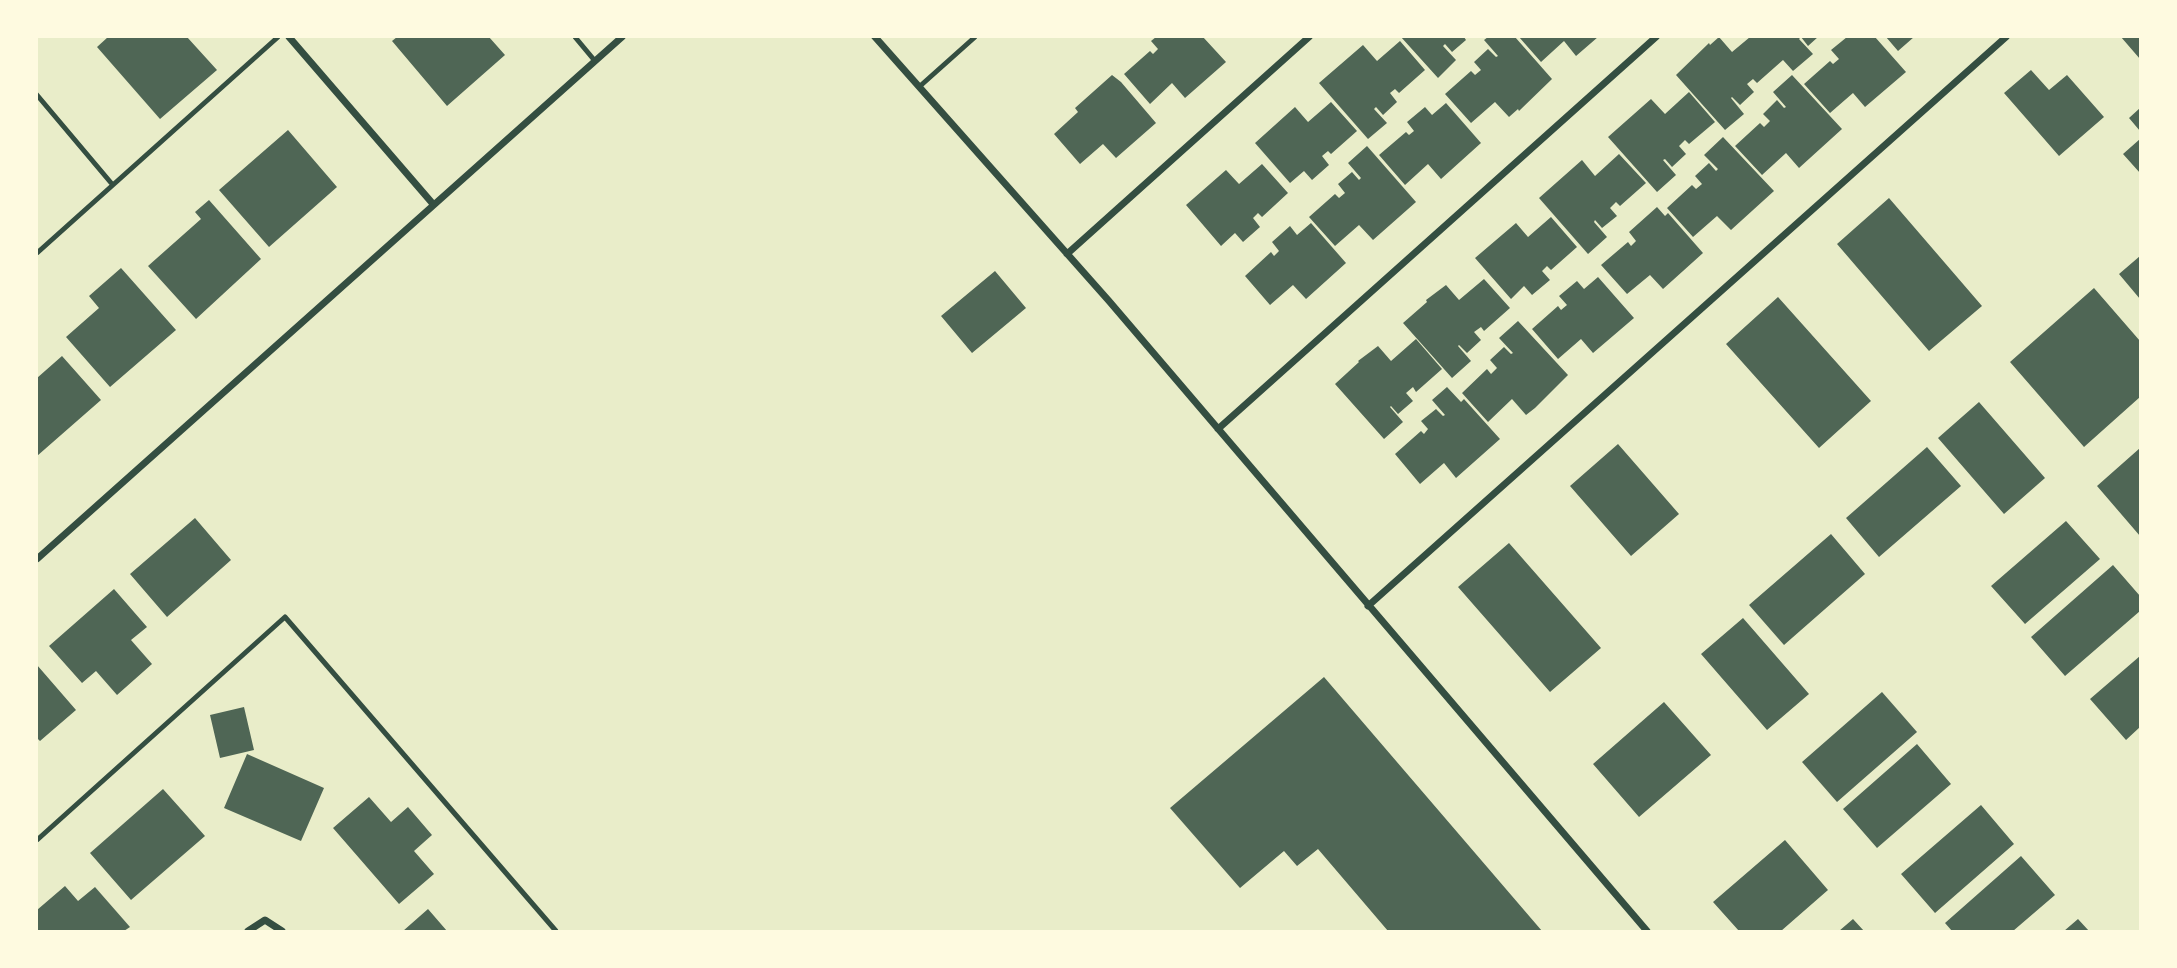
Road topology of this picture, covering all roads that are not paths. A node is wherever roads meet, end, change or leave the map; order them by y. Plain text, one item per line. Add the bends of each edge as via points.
1 (278, 37) edge
2 (289, 37) edge
3 (575, 37) edge
4 (622, 37) edge
5 (875, 37) edge
6 (975, 37) edge
7 (1309, 37) edge
8 (1656, 37) edge
9 (2006, 37) edge
10 (595, 61) junction
11 (919, 87) junction
12 (37, 95) edge
13 (112, 184) junction
14 (433, 204) junction
15 (37, 253) edge
16 (1067, 254) junction
17 (1218, 429) junction
18 (37, 559) edge
19 (1368, 606) junction
20 (37, 840) edge
21 (248, 931) edge
22 (282, 931) edge
23 (556, 931) edge
24 (1647, 931) edge

1 - 13 lane
2 - 14 street
3 - 10 lane
4 - 10 street
5 - 11 street
6 - 11 lane
7 - 16 street
8 - 17 street
9 - 19 street
10 - 14 street
11 - 16 street
12 - 13 lane
13 - 15 lane
14 - 18 street
16 - 17 street
17 - 19 street
19 - 24 street
20 - 23 lane via 285,617
21 - 22 street via 265,920

